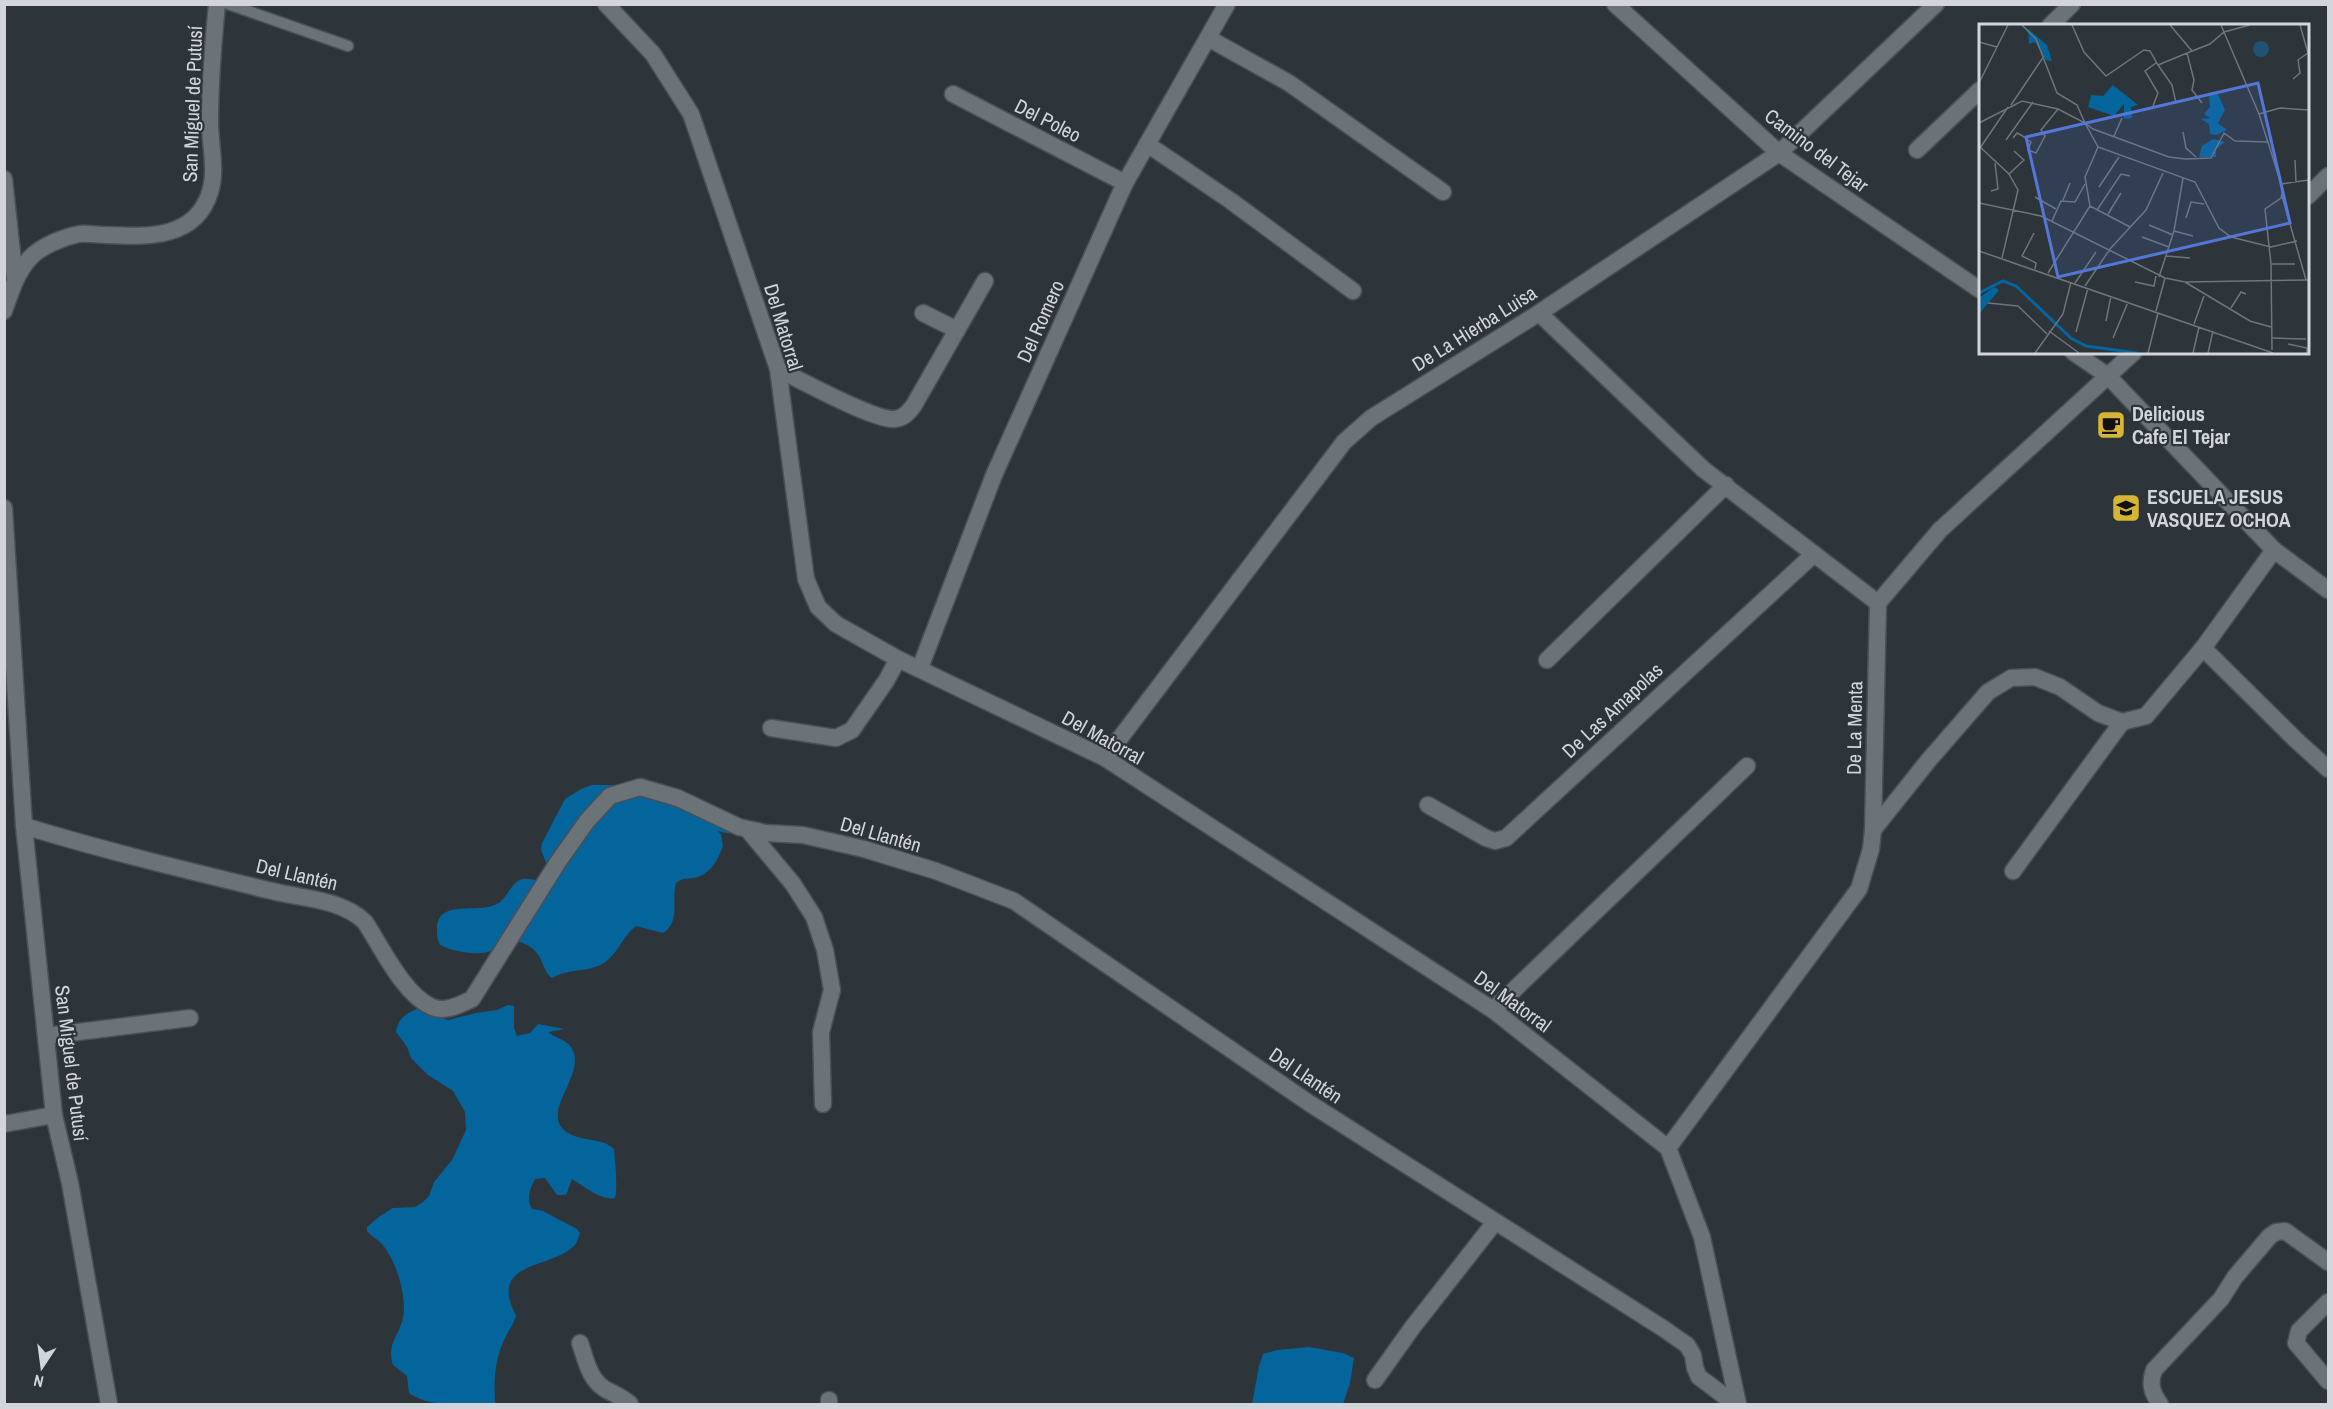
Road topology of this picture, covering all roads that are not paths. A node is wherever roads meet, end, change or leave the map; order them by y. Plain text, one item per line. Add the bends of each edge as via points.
1 (217, 4) edge
2 (228, 4) edge
3 (606, 4) edge
4 (1227, 4) edge
5 (1614, 4) edge
6 (1936, 4) edge
7 (2072, 4) edge
8 (2052, 24) edge
9 (1208, 38) junction
10 (348, 46) dead end
11 (1979, 91) edge
12 (953, 94) dead end
13 (1147, 144) junction
14 (1917, 150) dead end
15 (1779, 153) junction
16 (2328, 176) edge
17 (4, 179) edge
18 (1125, 183) junction
19 (1443, 192) dead end
20 (2309, 194) edge
21 (15, 280) junction
22 (985, 281) dead end
23 (1979, 289) edge
24 (1353, 291) dead end
25 (4, 311) edge
26 (923, 313) dead end
27 (1539, 313) junction
28 (957, 330) junction
29 (2076, 354) edge
30 (2132, 354) edge
31 (778, 369) junction
32 (2108, 376) junction
33 (1726, 485) junction
34 (4, 508) edge
35 (2274, 550) junction
36 (1814, 554) junction
37 (2328, 590) edge
38 (1878, 603) junction
39 (2203, 648) junction
40 (898, 659) junction
41 (1547, 660) dead end
42 (920, 668) junction
43 (2122, 723) junction
44 (771, 728) dead end
45 (1105, 758) junction
46 (1747, 766) dead end
47 (2328, 769) edge
48 (1428, 805) dead end
49 (24, 826) junction
50 (748, 830) junction
51 (1873, 830) junction
52 (2013, 871) dead end
53 (1493, 1010) junction
54 (190, 1018) dead end
55 (46, 1036) junction
56 (823, 1104) dead end
57 (54, 1115) junction
58 (4, 1124) edge
59 (1668, 1148) junction
60 (1495, 1222) junction
61 (2328, 1262) edge
62 (2328, 1302) edge
63 (580, 1343) dead end
64 (1375, 1380) dead end
65 (2328, 1381) edge
66 (109, 1404) edge
67 (630, 1404) edge
68 (1737, 1404) edge
69 (2160, 1404) edge

1 - 21 street, San Miguel de Putusí via 210,125 213,168 210,191 201,210 187,225 168,233 145,237 80,234 54,243 31,256
2 - 10 lane
3 - 31 street, Del Matorral via 653,54 691,114
4 - 9 street, Del Romero
5 - 15 street, Camino del Tejar
6 - 15 street, De La Hierba Luisa
7 - 8 street
9 - 13 street, Del Romero
9 - 19 street via 1289,83
11 - 14 street
12 - 18 street, Del Poleo
13 - 18 street, Del Romero
13 - 24 street
15 - 23 street, Camino del Tejar
15 - 27 street, De La Hierba Luisa
16 - 20 street
17 - 21 street
18 - 42 street, Del Romero via 994,475
21 - 25 street, San Miguel de Putusí
22 - 28 street
26 - 28 street
27 - 33 street via 1703,469
27 - 45 street, De La Hierba Luisa via 1371,418 1344,442
28 - 31 street via 914,405 898,419 875,416
29 - 32 street
30 - 32 street
31 - 40 street, Del Matorral via 806,579 818,607 836,624
32 - 35 street
32 - 38 street via 1940,530
33 - 36 street
33 - 41 street
34 - 49 street, San Miguel de Putusí
35 - 37 street
35 - 39 street
36 - 38 street
36 - 48 street, De Las Amapolas via 1506,838 1485,838
38 - 51 street, De La Menta
39 - 43 street via 2146,716
39 - 47 street
40 - 42 street, Del Matorral
40 - 44 street via 852,730 836,738
42 - 45 street, Del Matorral
43 - 51 street via 2098,713 2060,687 2035,677 2011,678 1988,692
43 - 52 street
45 - 53 street, Del Matorral
46 - 53 street
49 - 50 street, Del Llantén via 344,906 365,922 411,992 433,1008 453,1008 472,999 558,862 610,796 640,787 678,798
49 - 55 street, San Miguel de Putusí
50 - 56 street via 793,884 814,917 825,950 832,990 821,1032
50 - 60 street, Del Llantén via 803,835 864,849 1014,901 1309,1104
51 - 59 street, De La Menta via 1860,890
53 - 59 street, Del Matorral
54 - 55 street
55 - 57 street, San Miguel de Putusí
57 - 58 street
57 - 66 street, San Miguel de Putusí via 70,1183
59 - 68 street via 1702,1236
60 - 64 street
60 - 68 street, Del Llantén via 1687,1345 1699,1377
61 - 69 street via 2284,1231 2270,1236 2221,1299 2154,1370 2150,1381
62 - 65 street via 2296,1337 2296,1343
63 - 67 street via 596,1382

